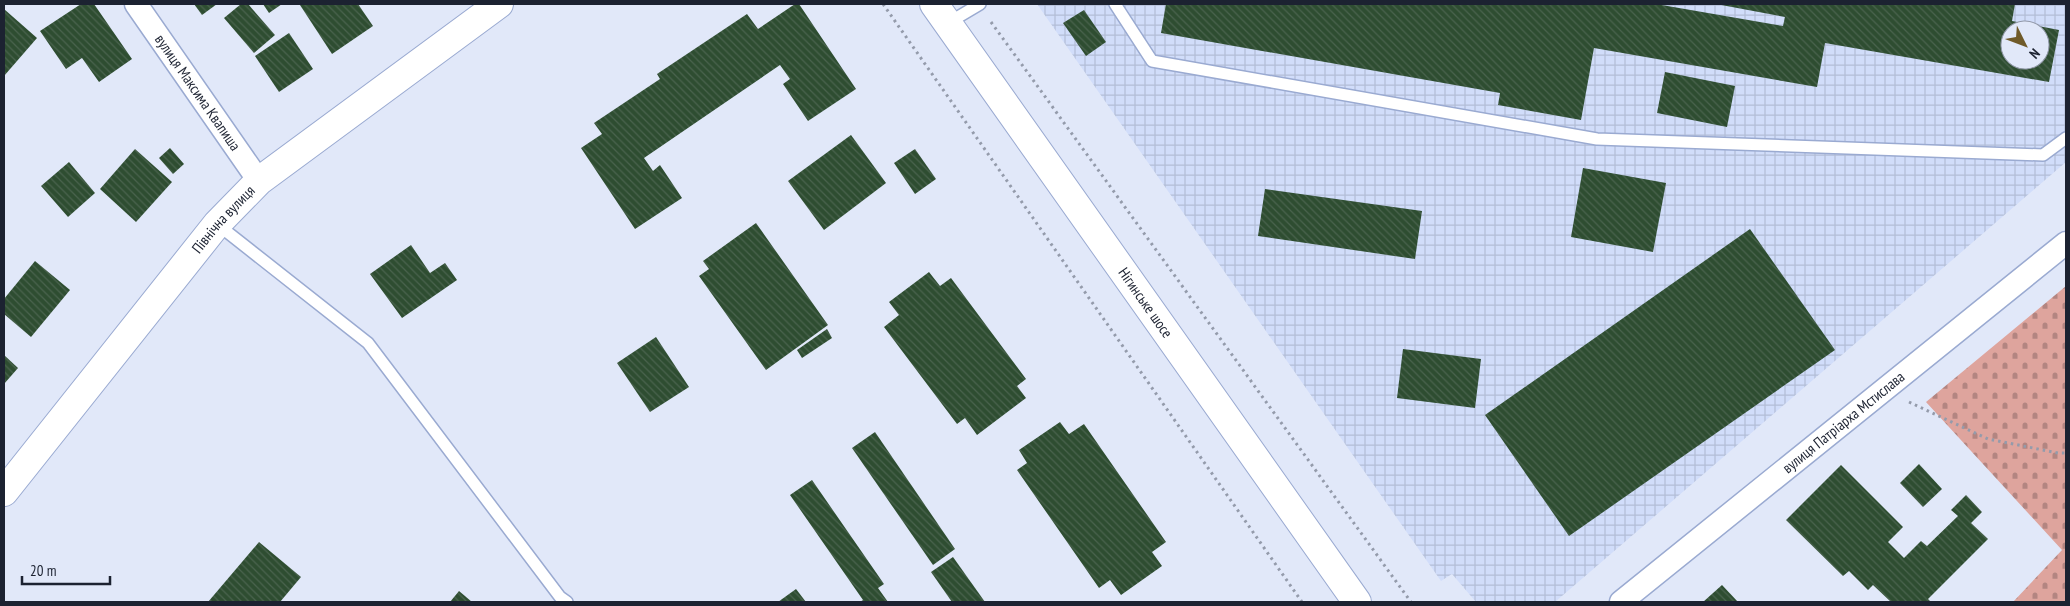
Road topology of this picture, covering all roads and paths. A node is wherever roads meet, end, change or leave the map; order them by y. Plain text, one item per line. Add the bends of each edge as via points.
1 (136, 4) edge
2 (499, 4) edge
3 (883, 4) edge
4 (979, 4) edge
5 (1115, 4) edge
6 (941, 13) edge
7 (2066, 138) edge
8 (259, 181) junction
9 (217, 224) junction
10 (2066, 243) edge
11 (1907, 401) dead end
12 (2066, 453) edge
13 (4, 492) edge
14 (567, 602) edge
15 (1302, 602) edge
16 (1357, 602) edge
17 (1411, 602) edge
18 (1622, 602) edge

1 - 8 street, вулиця Максима Квапиша
2 - 8 main road, Північна вулиця
3 - 15 path
4 - 6 lane
4 - 17 path
5 - 7 lane via 1152,61 1597,139 2043,155
6 - 16 main road, Нігинське шосе
8 - 9 main road, Північна вулиця
9 - 13 main road, Північна вулиця
9 - 14 lane via 368,343 560,597
10 - 18 street, вулиця Патріарха Мстислава
11 - 12 path via 1988,439

